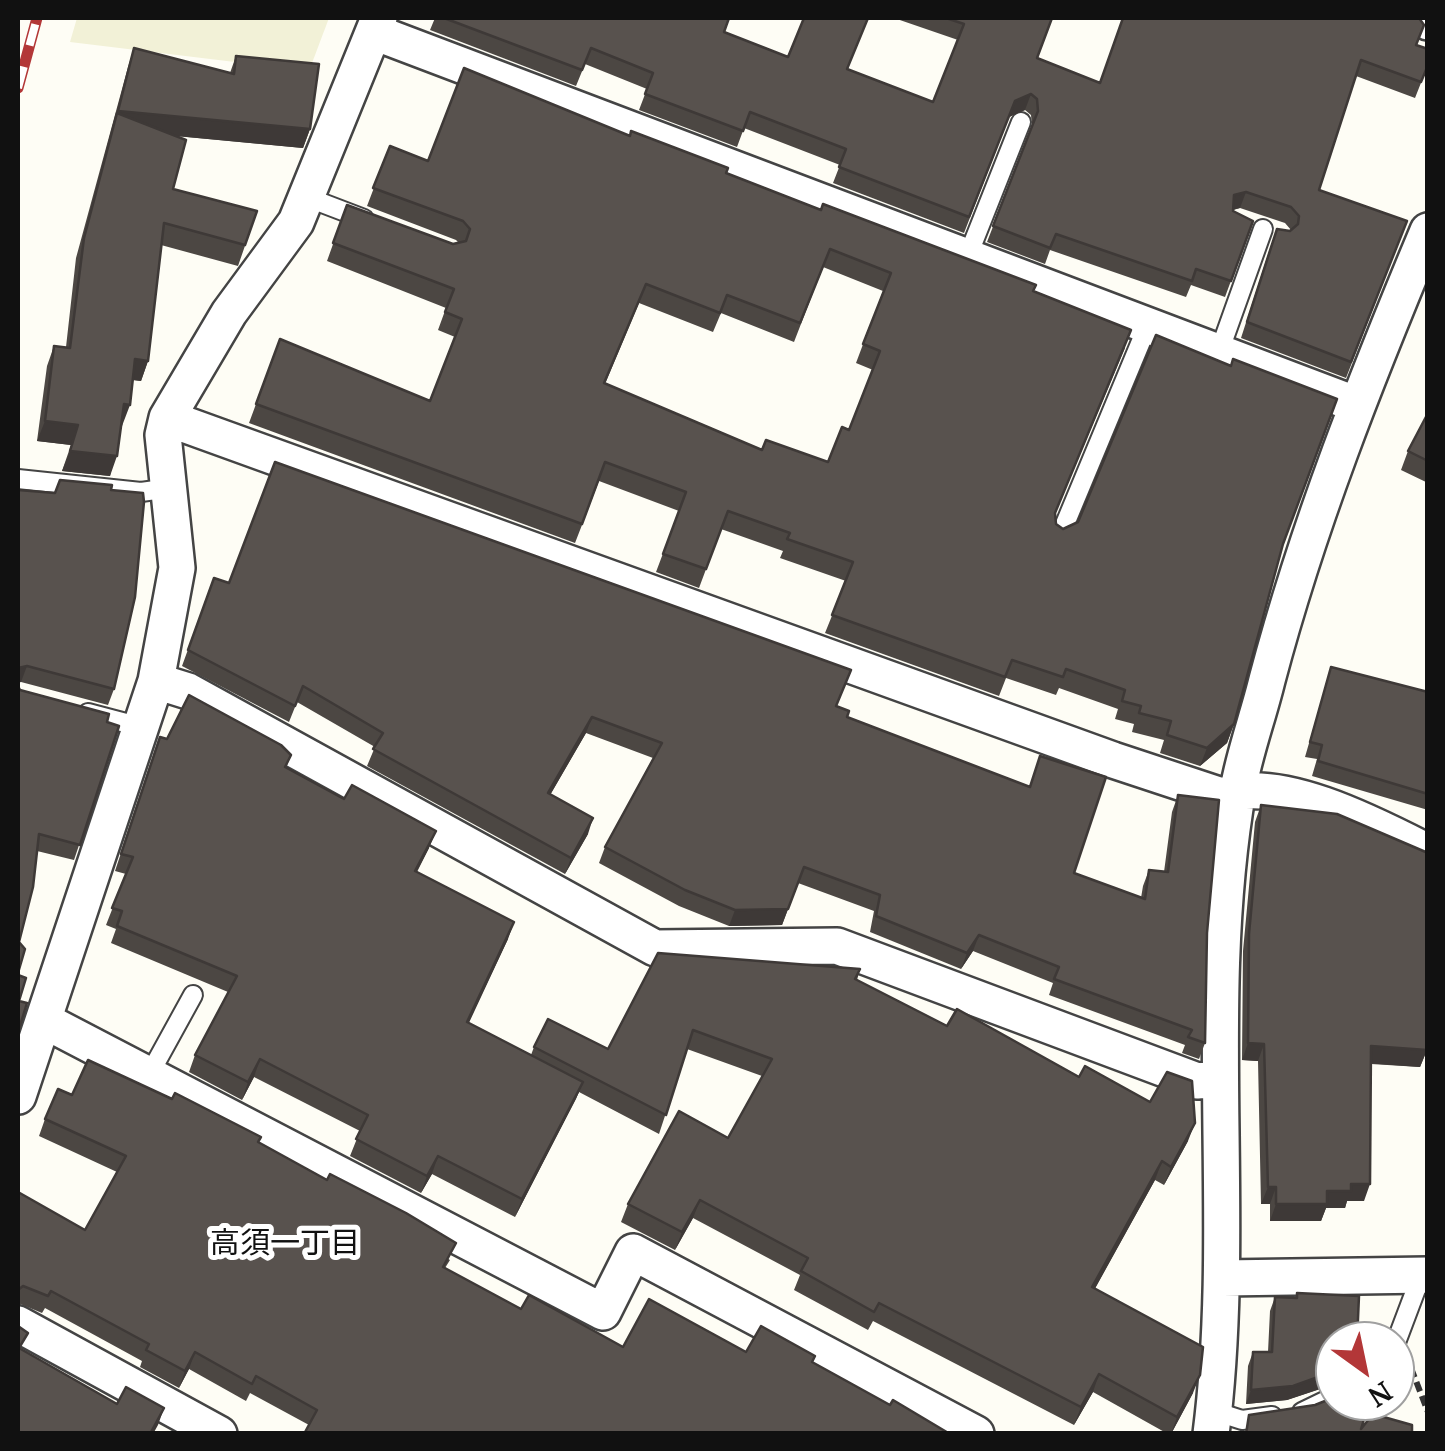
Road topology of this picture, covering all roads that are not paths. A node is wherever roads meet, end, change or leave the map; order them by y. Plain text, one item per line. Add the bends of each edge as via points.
1 (377, 25) edge
2 (1021, 122) edge
3 (309, 198) junction
4 (380, 224) edge
5 (1428, 231) edge
6 (1281, 235) edge
7 (967, 258) junction
8 (1147, 328) junction
9 (1218, 354) junction
10 (1355, 404) junction
11 (167, 418) junction
12 (18, 479) edge
13 (170, 488) junction
14 (1060, 536) edge
15 (156, 681) junction
16 (70, 708) edge
17 (141, 727) junction
18 (1238, 790) junction
19 (1428, 852) edge
20 (193, 995) dead end
21 (45, 1021) junction
22 (149, 1076) junction
23 (1220, 1080) junction
24 (18, 1091) edge
25 (1424, 1276) edge
26 (1223, 1278) junction
27 (1408, 1321) edge
28 (18, 1324) edge
29 (1315, 1405) edge
30 (1212, 1422) edge
31 (219, 1434) edge
32 (976, 1434) edge

1 - 3 street
1 - 7 street
2 - 7 lane
3 - 4 lane
3 - 11 street via 228,313
5 - 10 street
6 - 9 lane via 1256,226
7 - 8 street
8 - 9 street
8 - 14 lane
9 - 10 street
10 - 18 street via 1296,571
11 - 13 street
11 - 18 street via 1094,754 1222,796
12 - 13 lane via 142,492
13 - 15 street via 177,568
15 - 17 street
15 - 23 street via 205,700 655,948 837,946 1197,1081
16 - 17 lane
17 - 21 street
18 - 19 street via 1323,806
18 - 23 street
20 - 22 lane
21 - 22 street
21 - 24 street
22 - 32 street via 603,1312 632,1252
23 - 26 street
25 - 26 street
25 - 27 lane
26 - 30 street
28 - 31 street
29 - 30 lane

